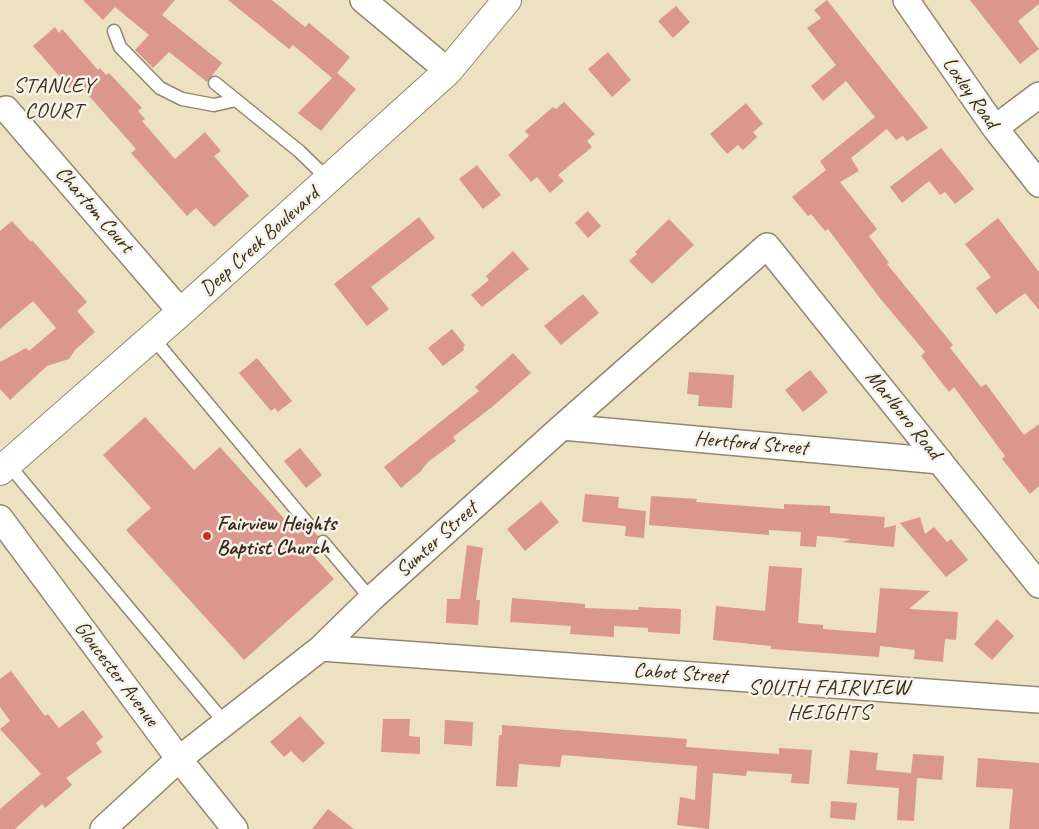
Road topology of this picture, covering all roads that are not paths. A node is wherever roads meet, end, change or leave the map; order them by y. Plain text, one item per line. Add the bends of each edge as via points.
1 (362, 0) edge
2 (507, 0) edge
3 (906, 0) edge
4 (114, 31) dead end
5 (448, 71) junction
6 (215, 83) dead end
7 (1039, 95) edge
8 (236, 100) junction
9 (6, 108) dead end
10 (995, 128) junction
11 (328, 179) junction
12 (1039, 184) edge
13 (767, 246) joint
14 (181, 312) junction
15 (153, 338) junction
16 (562, 427) junction
17 (940, 461) junction
18 (4, 468) edge
19 (0, 518) edge
20 (308, 524) dead end
21 (323, 542) dead end
22 (1039, 585) edge
23 (371, 600) junction
24 (321, 648) junction
25 (1039, 700) edge
26 (225, 724) junction
27 (179, 759) junction
28 (103, 829) edge
29 (235, 829) edge

1 - 5 street
2 - 5 street, Deep Creek Boulevard
3 - 10 street, Loxley Road
4 - 8 lane via 120,47 160,88 182,99 214,105
5 - 11 street, Deep Creek Boulevard
6 - 8 lane
7 - 10 street
8 - 11 lane
9 - 14 street, Chartom Court
10 - 12 street, Loxley Road
11 - 14 street, Deep Creek Boulevard
13 - 16 street, Sumter Street
13 - 17 street, Marlboro Road
14 - 15 street, Deep Creek Boulevard
15 - 18 street, Deep Creek Boulevard
15 - 20 lane
16 - 17 street, Hertford Street
16 - 23 street, Sumter Street
17 - 22 street, Marlboro Road
18 - 26 lane
19 - 27 street, Gloucester Avenue
21 - 23 lane
23 - 24 street, Sumter Street
24 - 25 street, Cabot Street
24 - 26 street, Sumter Street
26 - 27 street, Sumter Street
27 - 28 street, Sumter Street
27 - 29 street, Gloucester Avenue

